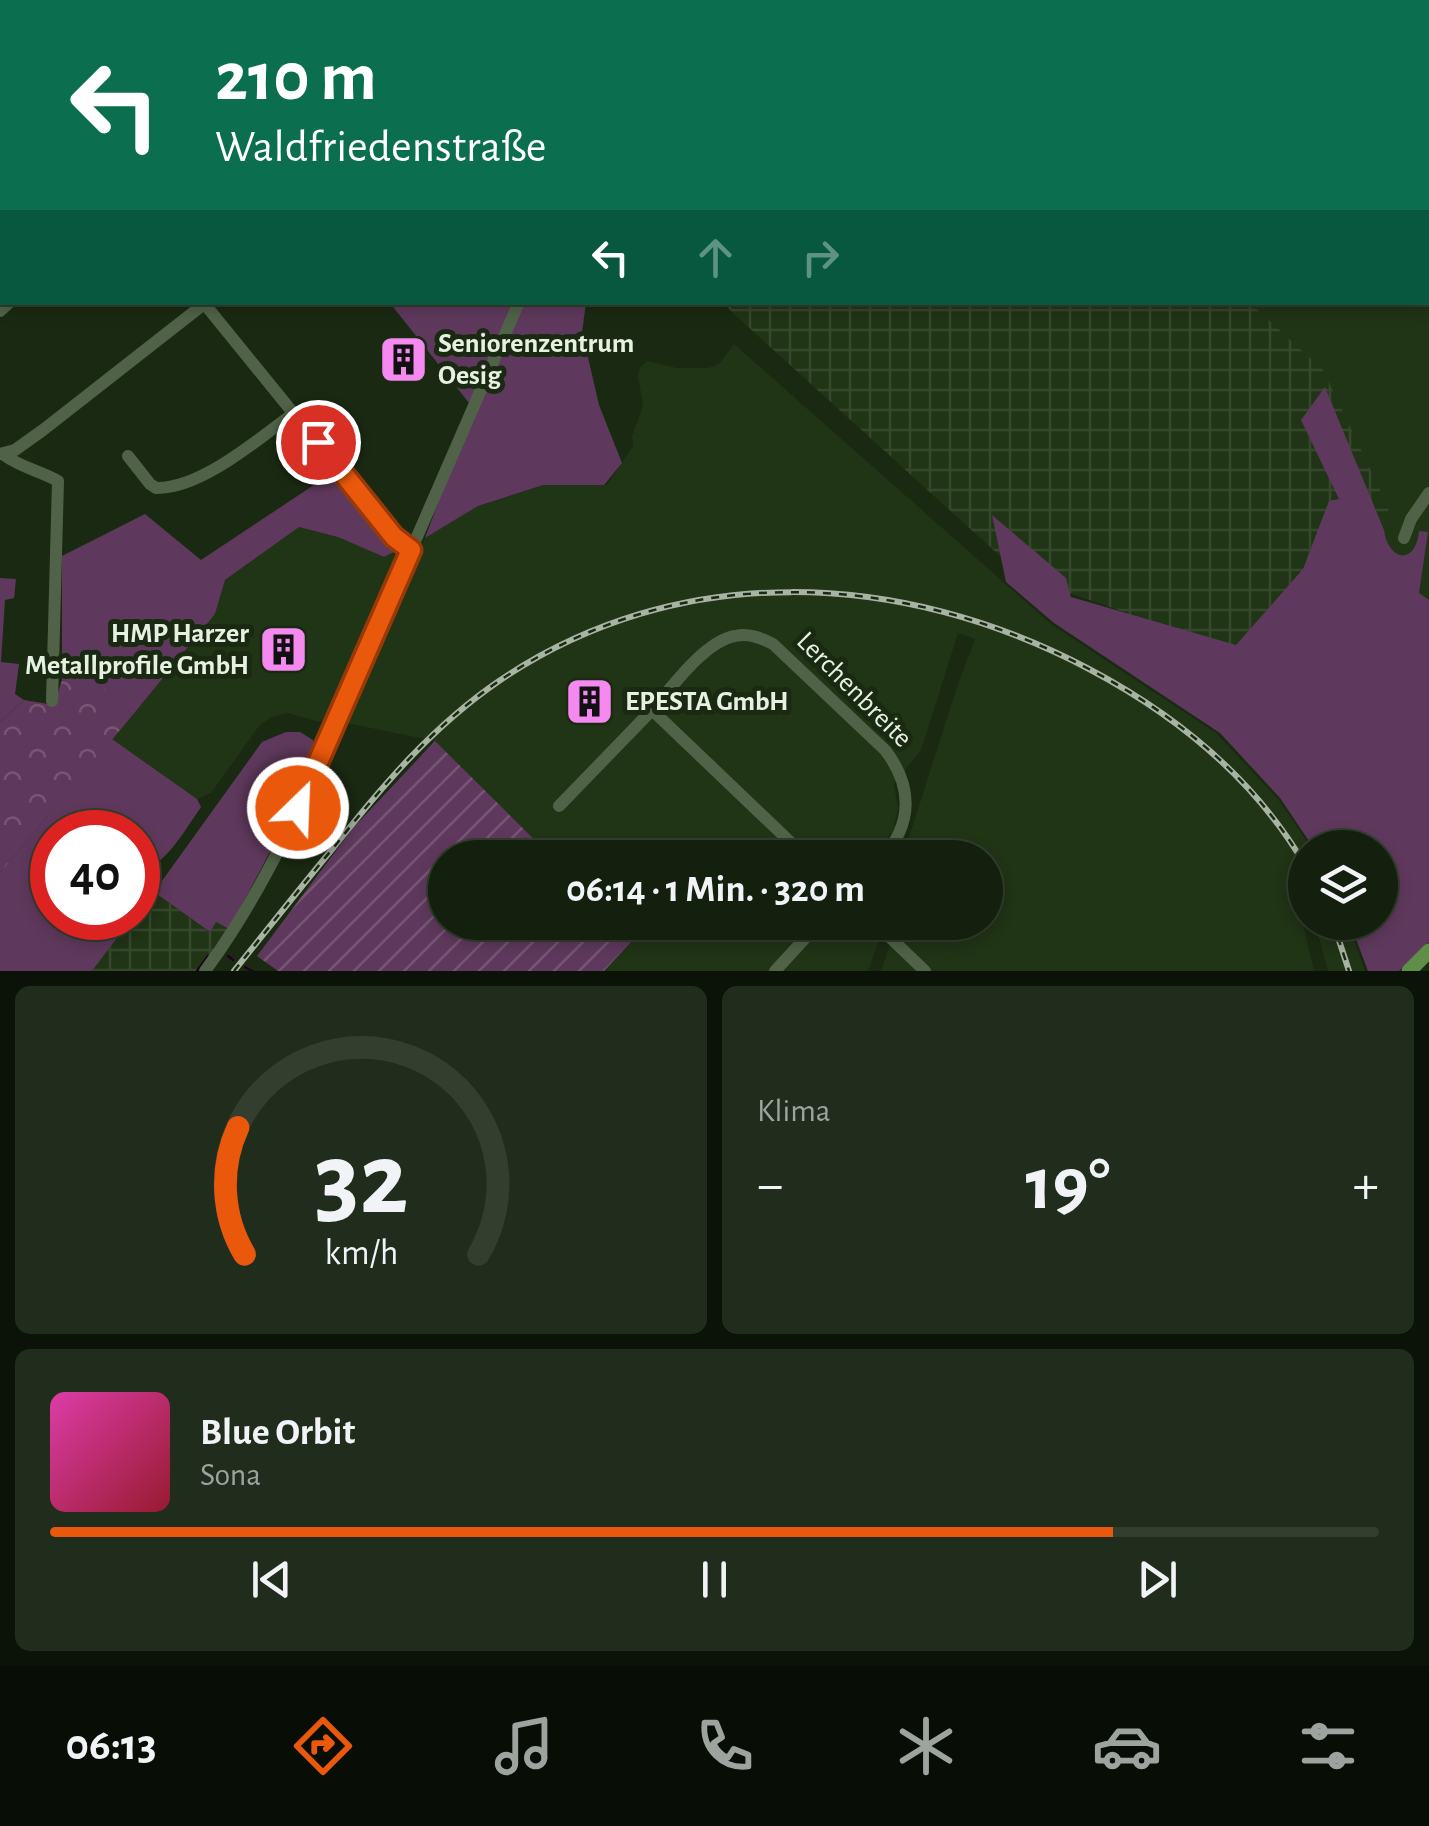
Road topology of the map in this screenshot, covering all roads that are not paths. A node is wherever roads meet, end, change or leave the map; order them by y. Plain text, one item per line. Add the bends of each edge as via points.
1 (201, 305) edge
2 (206, 305) edge
3 (518, 305) edge
4 (294, 413) junction
5 (2, 454) edge
6 (128, 456) dead end
7 (1429, 493) edge
8 (1404, 538) dead end
9 (411, 550) junction
10 (52, 701) dead end
11 (652, 710) junction
12 (559, 806) dead end
13 (788, 840) edge
14 (894, 840) edge
15 (803, 940) edge
16 (893, 940) edge
17 (1429, 951) edge
18 (205, 971) edge
19 (775, 971) edge
20 (925, 971) edge
21 (1409, 971) edge

1 - 5 street via 43,430
2 - 4 street
3 - 9 street
4 - 6 street via 181,484 156,488
4 - 9 street
5 - 10 street via 58,481
7 - 8 street
9 - 18 street via 278,852
11 - 12 street, Lerchenbreite
11 - 13 street
11 - 14 street, Lerchenbreite via 717,643 744,635 773,644 897,767 904,821
15 - 19 street
16 - 20 street
17 - 21 main road

